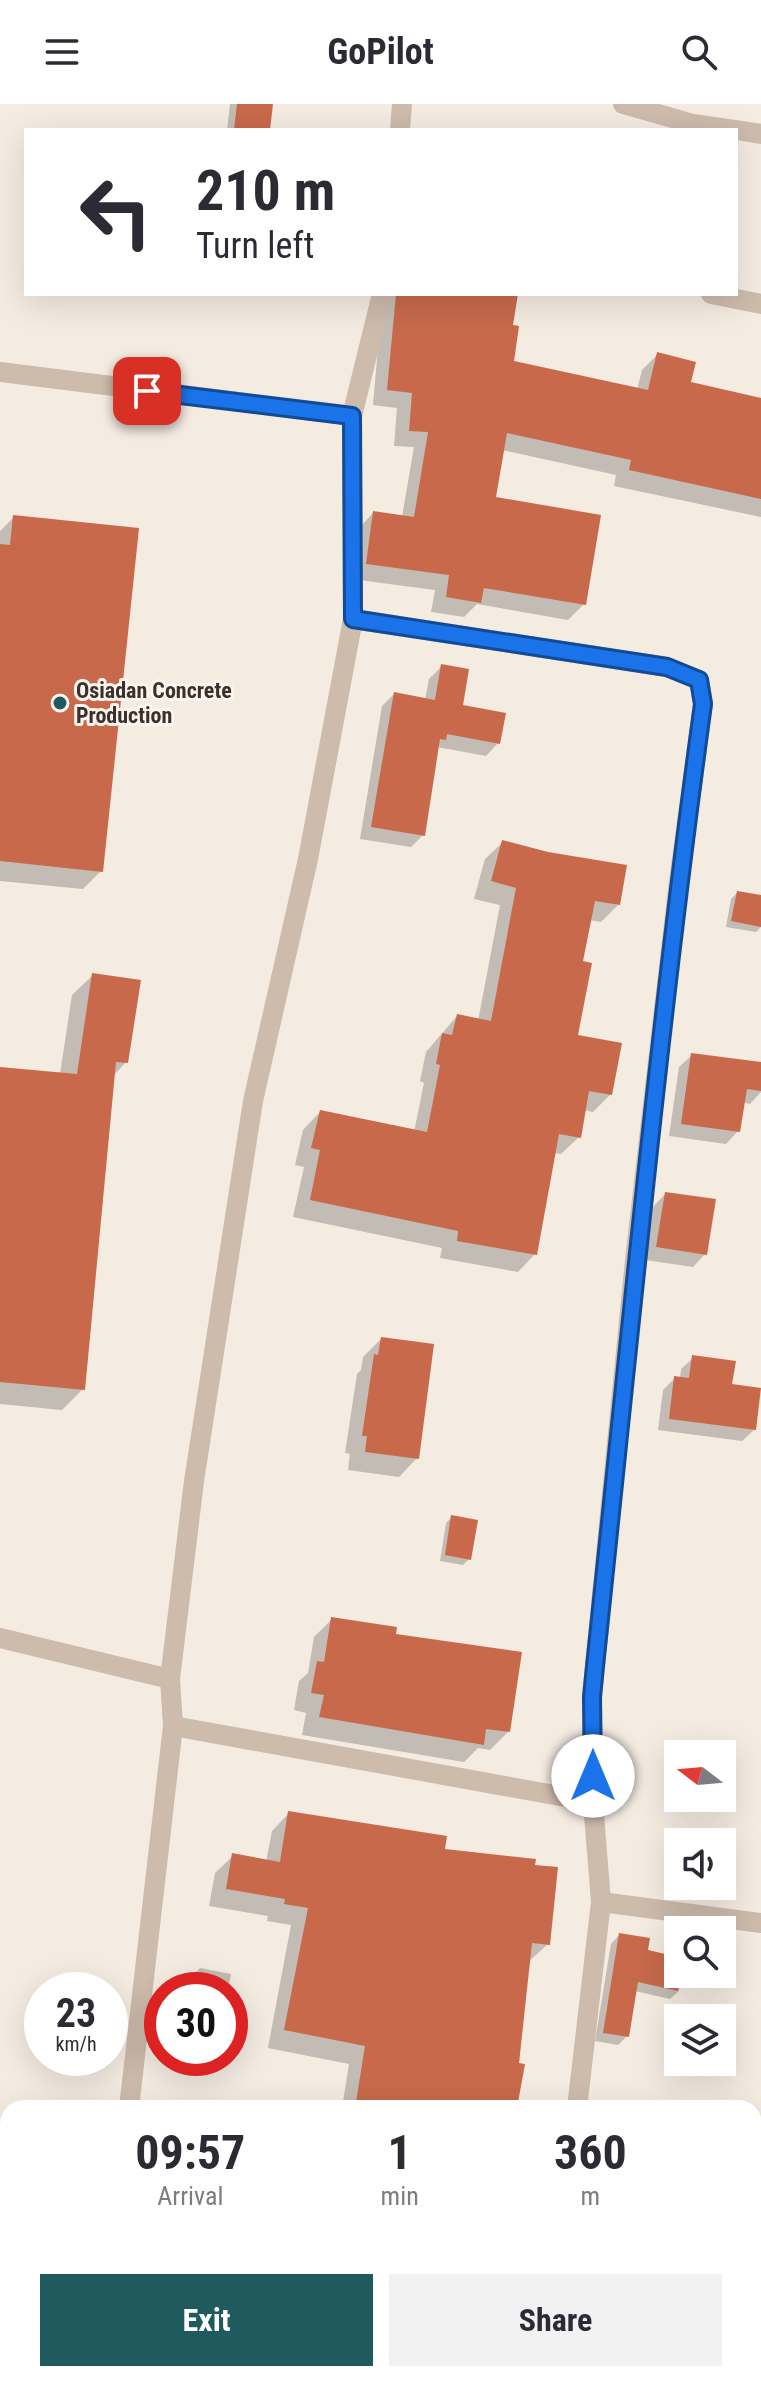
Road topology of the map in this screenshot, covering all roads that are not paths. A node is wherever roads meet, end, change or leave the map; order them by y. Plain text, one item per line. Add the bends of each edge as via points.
1 (402, 104) edge
2 (623, 104) edge
3 (400, 128) edge
4 (721, 128) edge
5 (738, 130) edge
6 (761, 134) edge
7 (382, 296) edge
8 (721, 296) edge
9 (761, 304) edge
10 (0, 372) edge
11 (352, 416) junction
12 (353, 619) junction
13 (0, 1638) edge
14 (170, 1679) junction
15 (173, 1726) junction
16 (593, 1802) junction
17 (601, 1902) junction
18 (761, 1923) edge
19 (130, 2100) edge
20 (578, 2100) edge

1 - 3 street
2 - 4 street
5 - 6 street
7 - 11 street
8 - 9 street
10 - 11 street
11 - 12 street
12 - 14 street via 308,859 253,1101 194,1481
12 - 16 street via 667,667 699,680 703,704 635,1260 592,1697
13 - 14 street
14 - 15 street
15 - 16 street
15 - 19 street
16 - 17 street
17 - 18 street
17 - 20 street

